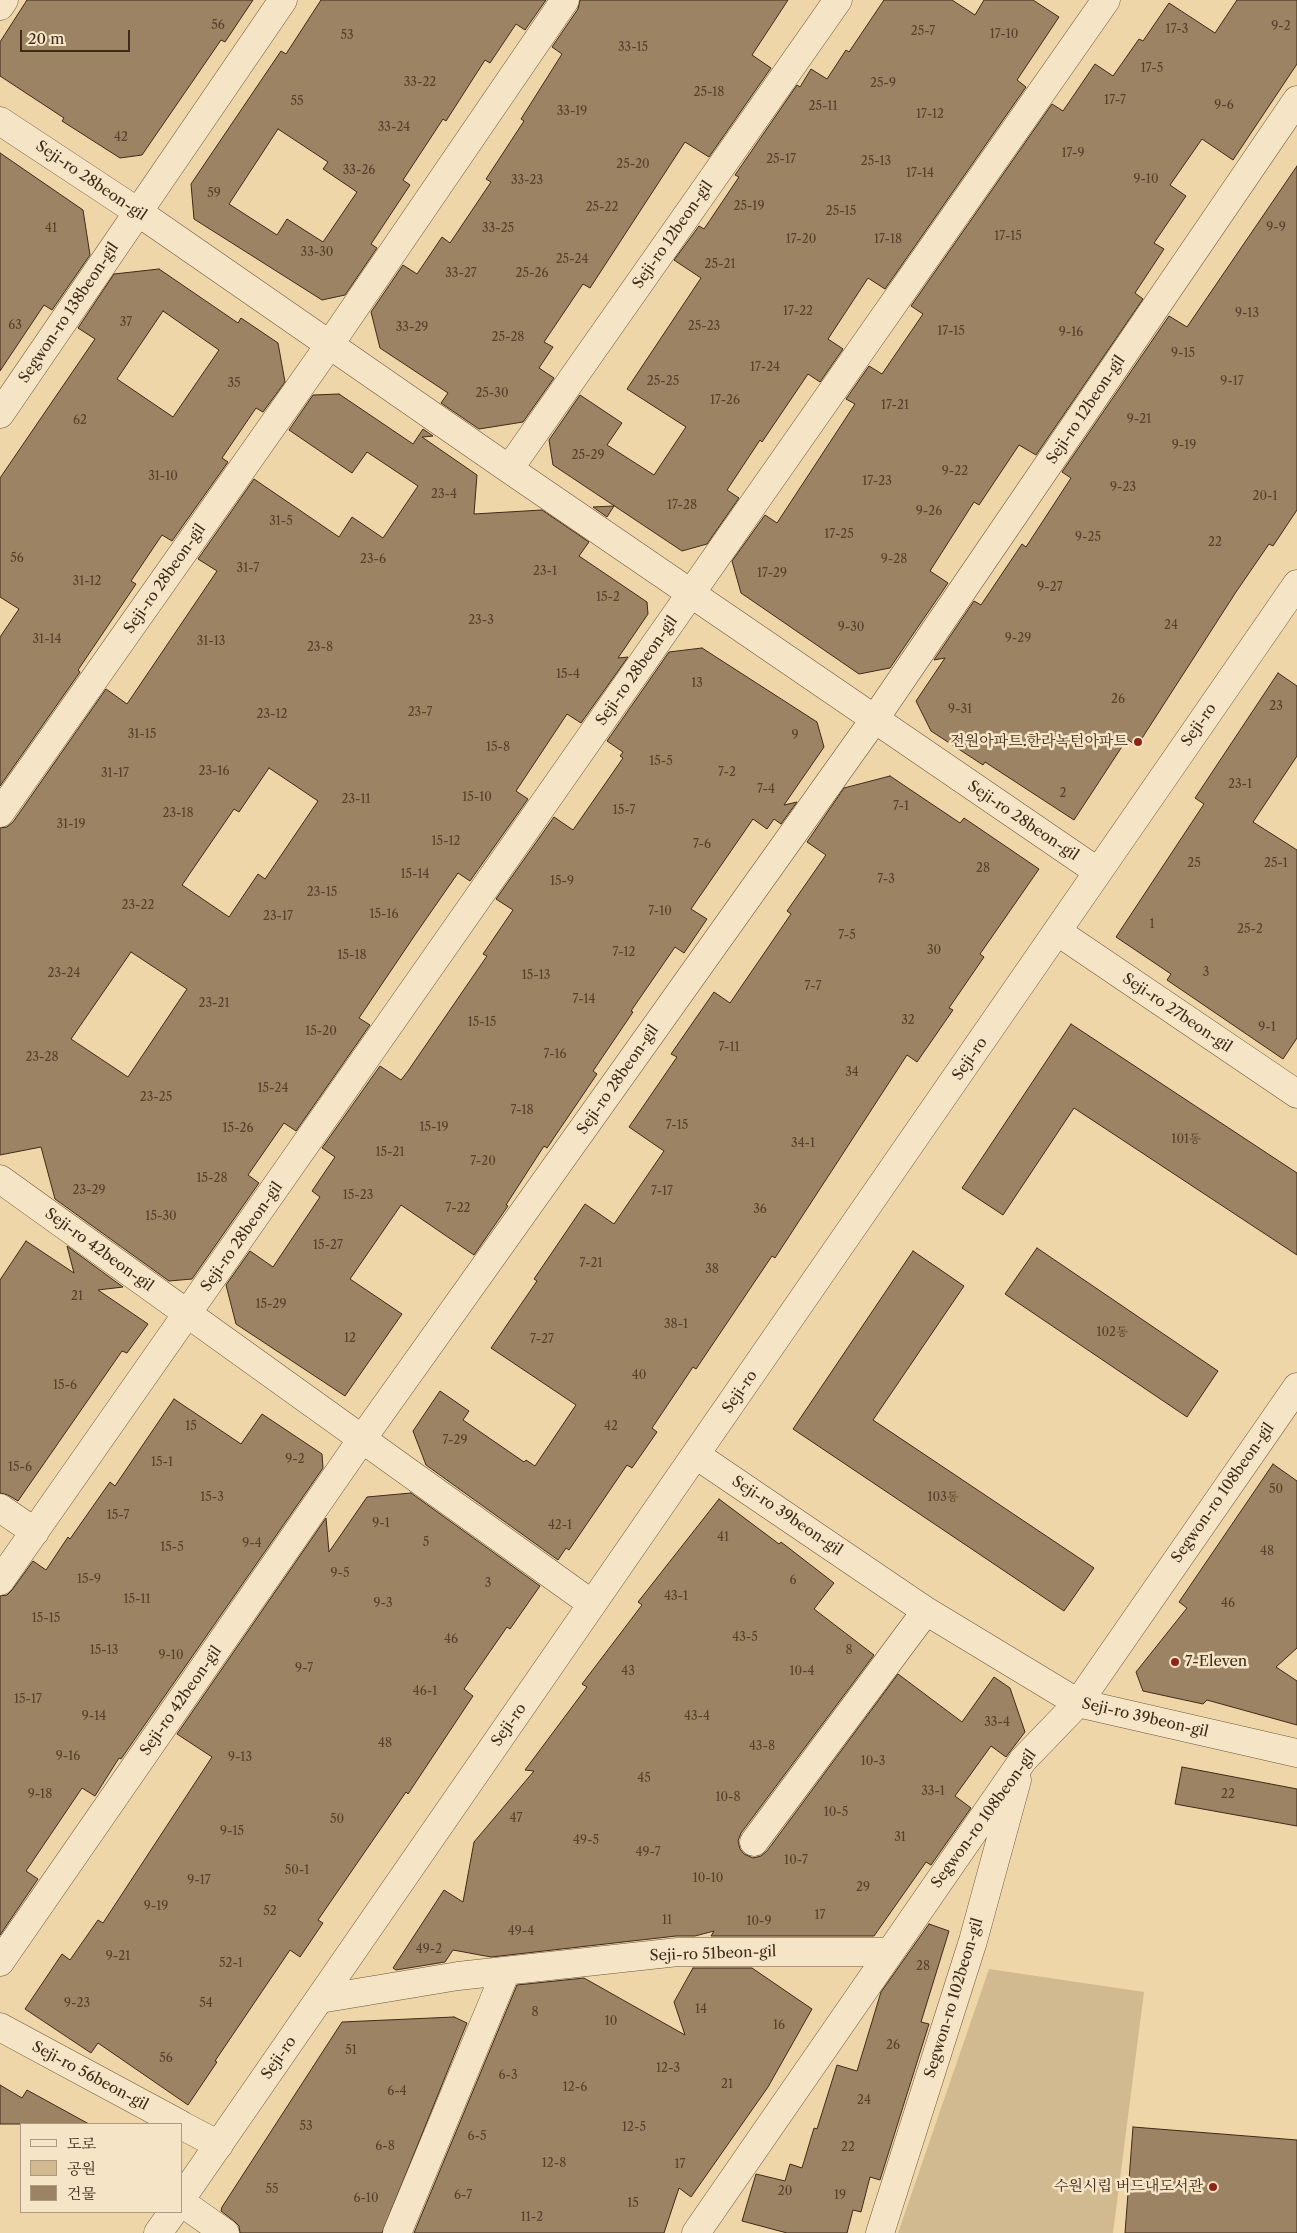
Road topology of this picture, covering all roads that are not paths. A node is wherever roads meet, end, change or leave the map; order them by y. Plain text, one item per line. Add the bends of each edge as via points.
1 (4, 0) edge
2 (283, 0) edge
3 (565, 0) edge
4 (838, 0) edge
5 (1106, 0) edge
6 (0, 6) edge
7 (1297, 100) edge
8 (0, 121) edge
9 (138, 212) junction
10 (330, 344) junction
11 (0, 414) edge
12 (509, 470) junction
13 (1297, 584) edge
14 (691, 594) junction
15 (874, 720) junction
16 (0, 814) edge
17 (1097, 871) junction
18 (1058, 932) junction
19 (1297, 1094) edge
20 (4, 1189) edge
21 (188, 1314) junction
22 (1297, 1387) edge
23 (362, 1439) junction
24 (696, 1454) junction
25 (0, 1508) edge
26 (35, 1532) junction
27 (0, 1581) edge
28 (592, 1604) junction
29 (926, 1611) junction
30 (1078, 1703) junction
31 (1293, 1745) edge
32 (1023, 1760) junction
33 (754, 1842) dead end
34 (889, 1952) junction
35 (0, 1962) edge
36 (506, 1971) junction
37 (320, 1999) junction
38 (0, 2027) edge
39 (179, 2123) edge
40 (182, 2125) edge
41 (219, 2145) junction
42 (182, 2200) edge
43 (182, 2202) edge
44 (172, 2213) edge
45 (158, 2233) edge
46 (226, 2233) edge
47 (397, 2233) edge
48 (696, 2233) edge
49 (880, 2233) edge

1 - 6 street
2 - 9 street, Segwon-ro 138beon-gil
3 - 10 street
4 - 12 street, Seji-ro 12beon-gil
5 - 14 street
7 - 15 street, Seji-ro 12beon-gil
8 - 9 street, Seji-ro 28beon-gil
9 - 10 street, Seji-ro 28beon-gil
9 - 11 street, Segwon-ro 138beon-gil
10 - 12 street, Seji-ro 28beon-gil
10 - 16 street, Seji-ro 28beon-gil
12 - 14 street, Seji-ro 28beon-gil
13 - 17 street, Seji-ro
14 - 15 street, Seji-ro 28beon-gil
14 - 21 street, Seji-ro 28beon-gil
15 - 17 street, Seji-ro 28beon-gil
15 - 23 street, Seji-ro 28beon-gil
17 - 18 street, Seji-ro
18 - 19 street, Seji-ro 27beon-gil
18 - 24 street, Seji-ro
20 - 21 street, Seji-ro 42beon-gil
21 - 23 street, Seji-ro 42beon-gil
21 - 26 street
22 - 30 street, Segwon-ro 108beon-gil
23 - 28 street, Seji-ro 42beon-gil
23 - 35 street, Seji-ro 42beon-gil
24 - 28 street, Seji-ro
24 - 29 street, Seji-ro 39beon-gil
25 - 26 street
26 - 27 street
28 - 37 street, Seji-ro
29 - 30 street, Seji-ro 39beon-gil
29 - 33 street
30 - 31 street, Seji-ro 39beon-gil
30 - 32 street, Segwon-ro 108beon-gil
32 - 34 street, Segwon-ro 108beon-gil
32 - 49 street, Segwon-ro 102beon-gil via 973,1941
34 - 36 street, Seji-ro 51beon-gil via 678,1952
34 - 48 street, Segwon-ro 108beon-gil
36 - 37 street, Seji-ro 51beon-gil
36 - 47 street
37 - 41 street, Seji-ro
38 - 39 street, Seji-ro 56beon-gil
40 - 41 street, Seji-ro 56beon-gil
41 - 42 street, Seji-ro
43 - 46 street
44 - 45 street

